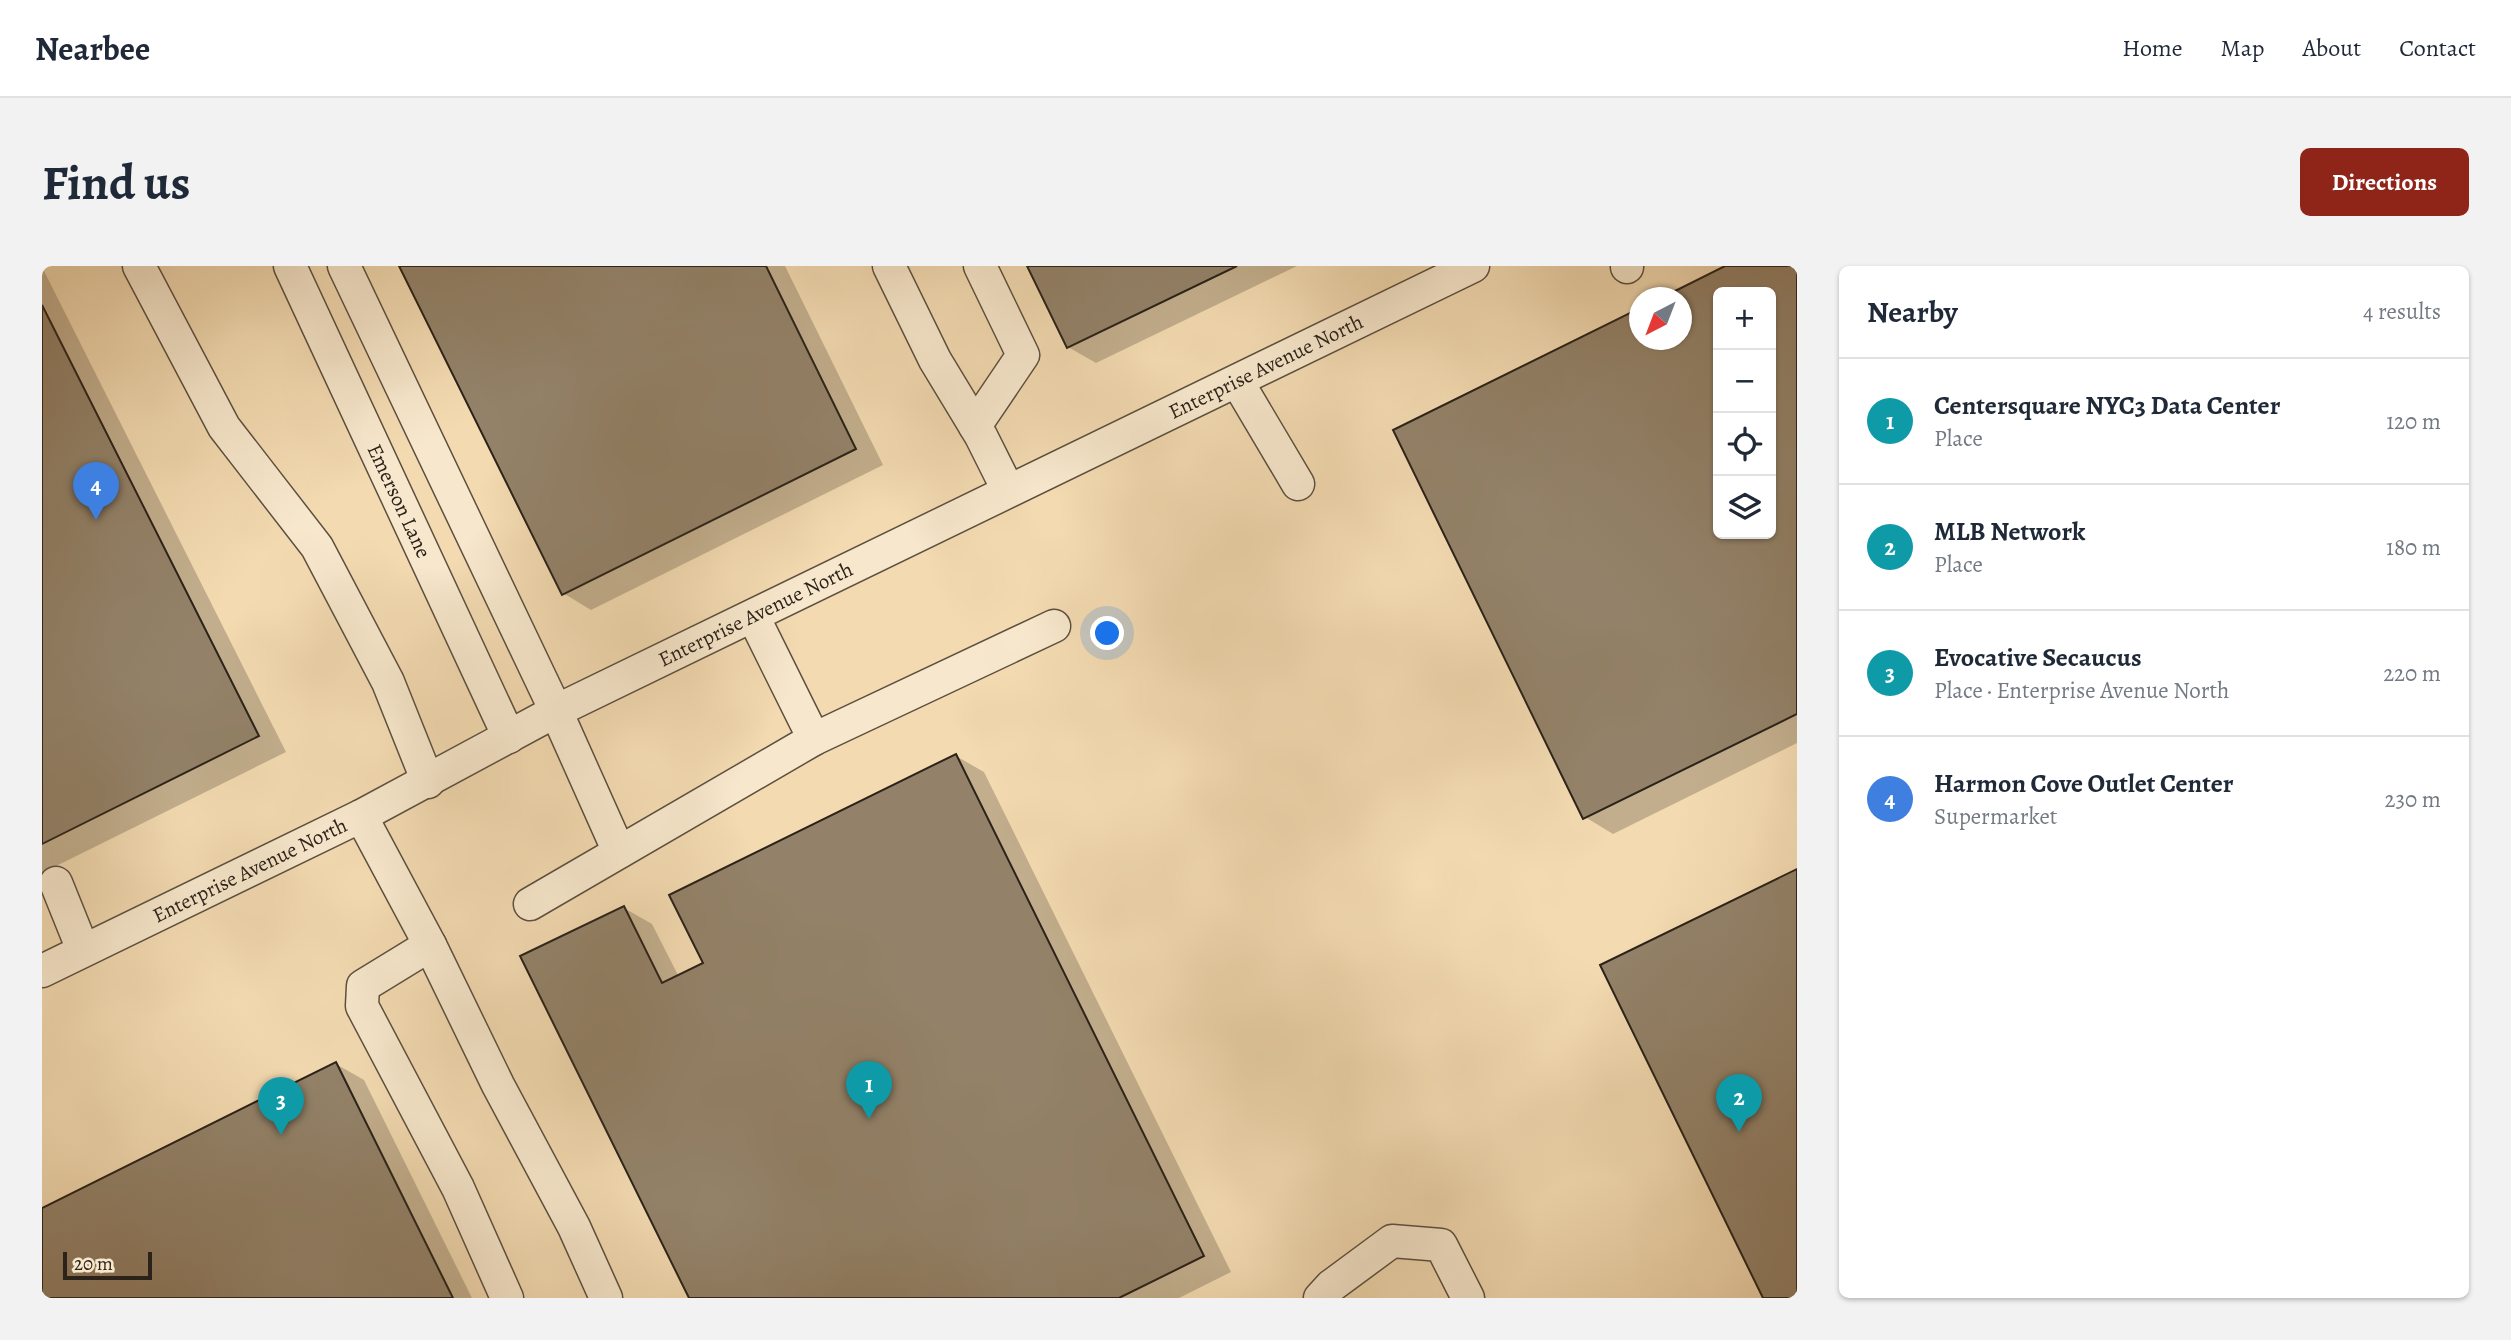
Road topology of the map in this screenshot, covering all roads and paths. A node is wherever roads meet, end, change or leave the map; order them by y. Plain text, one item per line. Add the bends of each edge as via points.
1 (139, 266) edge
2 (290, 266) edge
3 (344, 266) edge
4 (889, 266) edge
5 (980, 266) edge
6 (1473, 266) edge
7 (1237, 381) junction
8 (975, 426) junction
9 (1298, 484) dead end
10 (1008, 490) junction
11 (753, 616) junction
12 (1054, 626) dead end
13 (556, 711) junction
14 (509, 737) junction
15 (814, 739) junction
16 (428, 782) junction
17 (361, 816) junction
18 (619, 852) junction
19 (57, 883) dead end
20 (530, 904) dead end
21 (430, 945) junction
22 (83, 950) junction
23 (42, 971) edge
24 (507, 1298) edge
25 (606, 1298) edge
26 (1320, 1298) edge
27 (1468, 1298) edge

1 - 16 street via 224,427 317,547 388,682
2 - 14 street, Emerson Lane
3 - 13 street
4 - 8 street via 935,360
5 - 8 street via 1023,355
6 - 7 street, Enterprise Avenue North
7 - 9 street
7 - 10 street, Enterprise Avenue North
8 - 10 street
10 - 11 street, Enterprise Avenue North
11 - 13 street, Enterprise Avenue North
11 - 15 street
12 - 15 street
13 - 14 street, Enterprise Avenue North
13 - 18 street
14 - 16 street, Enterprise Avenue North
15 - 18 street
16 - 17 street, Enterprise Avenue North
17 - 21 street
17 - 22 street, Enterprise Avenue North
18 - 20 street
19 - 22 street
21 - 24 street via 363,986 362,1006 458,1188
21 - 25 street
22 - 23 street, Enterprise Avenue North
26 - 27 street via 1392,1241 1441,1245

